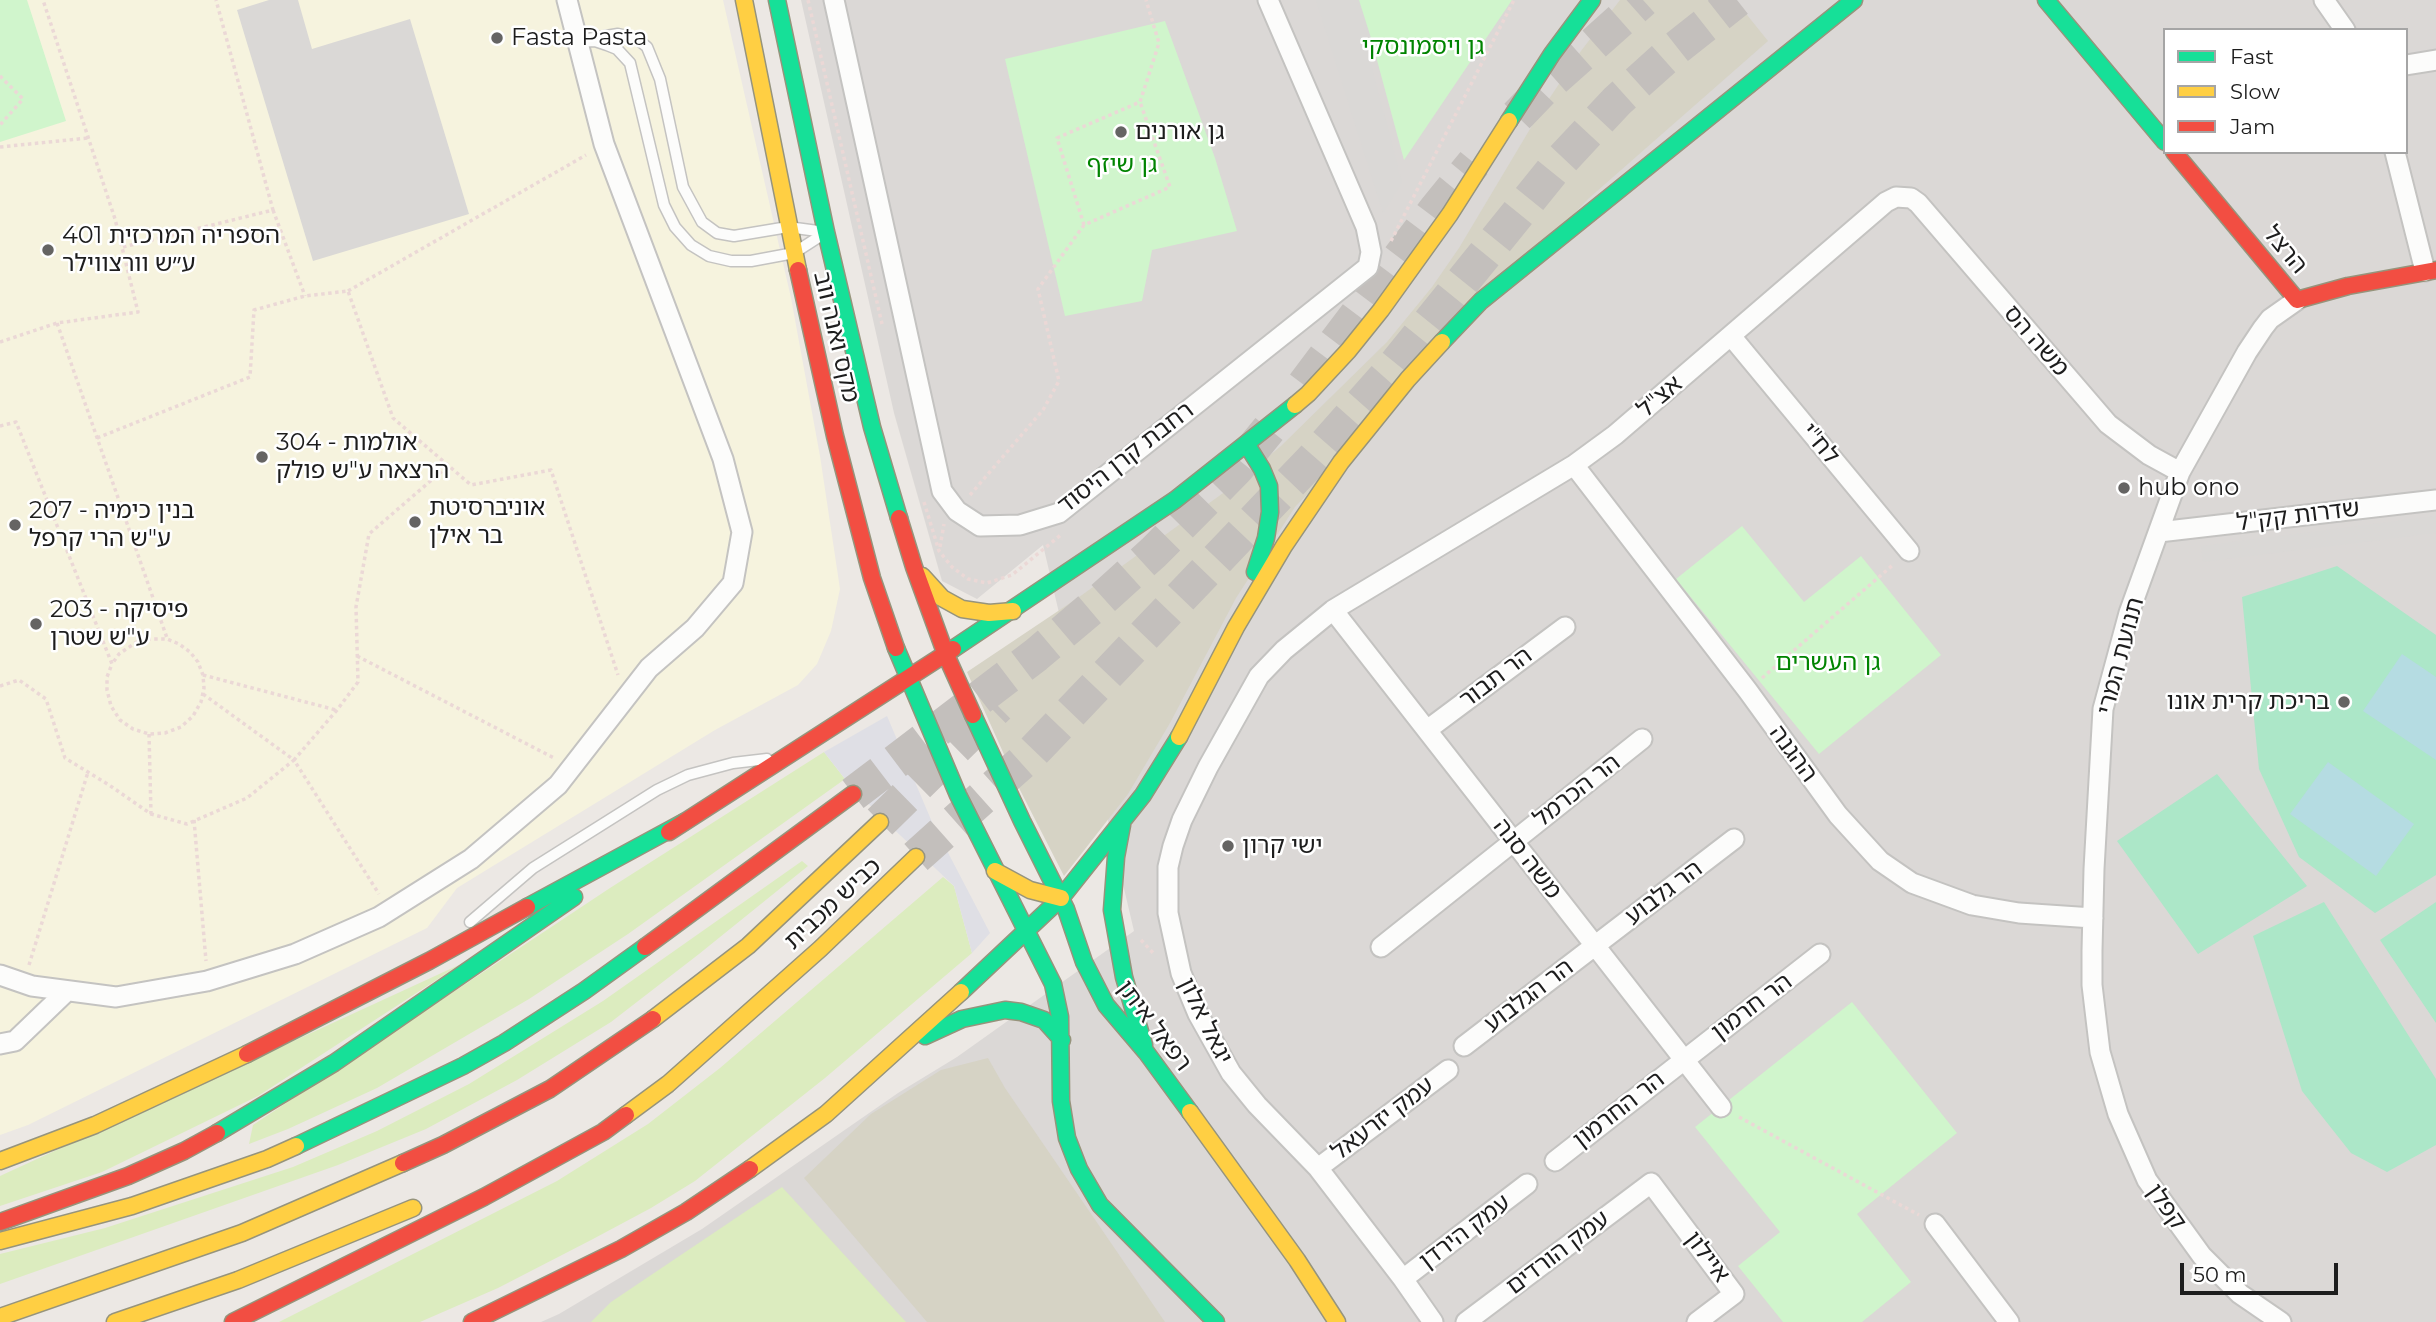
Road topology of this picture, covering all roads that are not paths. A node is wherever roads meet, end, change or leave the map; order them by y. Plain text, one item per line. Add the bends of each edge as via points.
1 (567, 0) edge
2 (744, 0) edge
3 (777, 0) edge
4 (834, 0) edge
5 (1268, 0) edge
6 (1592, 0) edge
7 (1854, 0) edge
8 (2046, 0) edge
9 (2324, 0) edge
10 (2344, 28) edge
11 (578, 42) junction
12 (2436, 60) edge
13 (2408, 65) edge
14 (2163, 140) edge
15 (2176, 154) edge
16 (2396, 154) edge
17 (1903, 197) joint
18 (789, 227) junction
19 (825, 232) junction
20 (794, 253) junction
21 (2430, 270) edge
22 (2297, 300) junction
23 (1731, 336) junction
24 (1247, 445) junction
25 (1574, 465) junction
26 (2180, 472) junction
27 (2436, 500) edge
28 (2159, 532) junction
29 (1909, 551) road end
30 (914, 567) junction
31 (1397, 571) joint
32 (1333, 610) junction
33 (1013, 611) junction
34 (1236, 627) junction
35 (1565, 627) dead end
36 (946, 655) junction
37 (907, 678) junction
38 (1427, 730) junction
39 (1642, 739) dead end
40 (785, 756) junction
41 (853, 794) tunnel mouth
42 (684, 822) junction
43 (880, 822) tunnel mouth
44 (1122, 824) junction
45 (1734, 839) dead end
46 (1514, 841) junction
47 (916, 857) tunnel mouth
48 (995, 870) junction
49 (1061, 898) junction
50 (2093, 918) junction
51 (1026, 933) junction
52 (1595, 946) junction
53 (1381, 947) dead end
54 (1820, 954) dead end
55 (429, 961) junction
56 (0, 975) edge
57 (780, 984) junction
58 (67, 991) junction
59 (1062, 1040) junction
60 (0, 1044) edge
61 (1464, 1046) dead end
62 (898, 1051) junction
63 (1146, 1052) junction
64 (1684, 1059) junction
65 (1448, 1070) dead end
66 (637, 1087) dead end
67 (1721, 1107) road end
68 (2127, 1137) joint
69 (0, 1160) edge
70 (1555, 1161) dead end
71 (1318, 1168) junction
72 (1527, 1184) dead end
73 (1651, 1184) joint
74 (430, 1200) dead end
75 (0, 1222) edge
76 (1935, 1224) road end
77 (0, 1241) edge
78 (1404, 1279) junction
79 (0, 1317) edge
80 (115, 1322) edge
81 (233, 1322) edge
82 (472, 1322) edge
83 (1216, 1322) edge
84 (1337, 1322) edge
85 (1433, 1322) edge
86 (1466, 1322) edge
87 (1697, 1322) edge
88 (2010, 1322) edge
89 (2281, 1322) edge

1 - 11 street
2 - 18 main road, מקס ואנה ווב
3 - 19 main road, מקס ואנה ווב
4 - 5 street, רחבת קרן היסוד via 942,491 957,511 980,526 1020,525 1059,513 1367,267 1371,252 1366,227
6 - 24 main road via 1381,310 1308,394
7 - 34 main road via 1481,301 1445,337 1322,488
8 - 14 main road
9 - 10 street
11 - 18 lane via 618,34 636,38 647,47 660,79 683,187 702,222 717,233 734,236
11 - 20 lane via 595,41 617,49 630,63 664,205 691,245 709,256 731,261
11 - 58 street via 604,144 723,459 742,532 733,583 695,628 649,668 558,785 471,859 379,917 295,954 207,981 116,997
12 - 13 street
15 - 22 main road, הרצל
16 - 21 street
17 - 23 street, אצ"ל via 1886,202
17 - 26 street, משה הס via 1918,203 2108,424
18 - 19 lane
18 - 20 main road, מקס ואנה ווב
19 - 20 lane
19 - 30 main road, מקס ואנה ווב via 872,427
20 - 37 main road, מקס ואנה ווב via 857,524
21 - 22 main road, הרצל
22 - 26 street, תנועת המרי via 2263,328
23 - 25 street, אצ"ל
23 - 29 street, לח"י
24 - 33 main road
24 - 34 main road via 1269,486 1270,512 1266,538
25 - 31 street, אצ"ל
25 - 50 street, ההגנה via 1838,815 1895,873 1972,905
26 - 28 street, תנועת המרי
27 - 28 street, שדרות קק"ל
28 - 50 street, תנועת המרי via 2129,614 2103,709
30 - 33 main road via 955,606 989,613
30 - 36 main road, מקס ואנה ווב
31 - 32 street, יגאל אלון
32 - 38 street, משה סנה
32 - 71 street, יגאל אלון via 1259,676 1182,820 1172,846 1167,881 1169,924 1185,987 1198,1014 1231,1073
33 - 36 main road
34 - 44 main road via 1178,740
35 - 38 street, הר תבור
36 - 37 main road
36 - 49 main road, רפאל איתן
37 - 40 main road
37 - 48 main road
38 - 46 street, משה סנה
39 - 46 street, הר הכרמל
40 - 42 main road
40 - 55 lane via 723,765 657,790 533,868
41 - 77 main road via 584,991 463,1066 267,1159 132,1206
42 - 55 main road
42 - 75 main road via 334,1063 245,1118 128,1176
43 - 79 main road via 748,946 644,1026 550,1089 419,1157 303,1208
44 - 49 main road
44 - 63 main road via 1112,909 1124,977
45 - 52 street, הר גלבוע
46 - 52 street, משה סנה
46 - 53 street, הר הכרמל
47 - 57 main road, כביש מכבית
48 - 49 main road via 1030,890
48 - 51 main road
49 - 51 main road
49 - 63 main road, רפאל איתן via 1092,981 1116,1019
50 - 68 street, תנועת המרי via 2092,985 2098,1040
51 - 59 main road via 1053,984
51 - 62 main road
52 - 61 street, הר הגלבוע
52 - 64 street, משה סנה
54 - 64 street, הר חרמון
55 - 69 main road via 207,1074 95,1125
56 - 58 street
57 - 66 main road
57 - 81 main road via 668,1084 603,1132
58 - 60 street via 15,1041
59 - 62 main road via 1044,1020 1005,1010 962,1019
59 - 83 main road via 1061,1101 1067,1138 1079,1169 1100,1205
62 - 82 main road via 817,1121 686,1212
63 - 84 main road, רפאל איתן
64 - 67 street, משה סנה
64 - 70 street, הר החרמון
65 - 71 street, עמק יזרעאל
68 - 89 street, קפלן via 2147,1180 2202,1256 2240,1294
71 - 78 street, יגאל אלון
72 - 78 street, עמק הירדן
73 - 86 street, עמק הורדים
73 - 87 street, איילון via 1734,1294
74 - 80 main road via 308,1253
76 - 88 street
78 - 85 street, יגאל אלון

